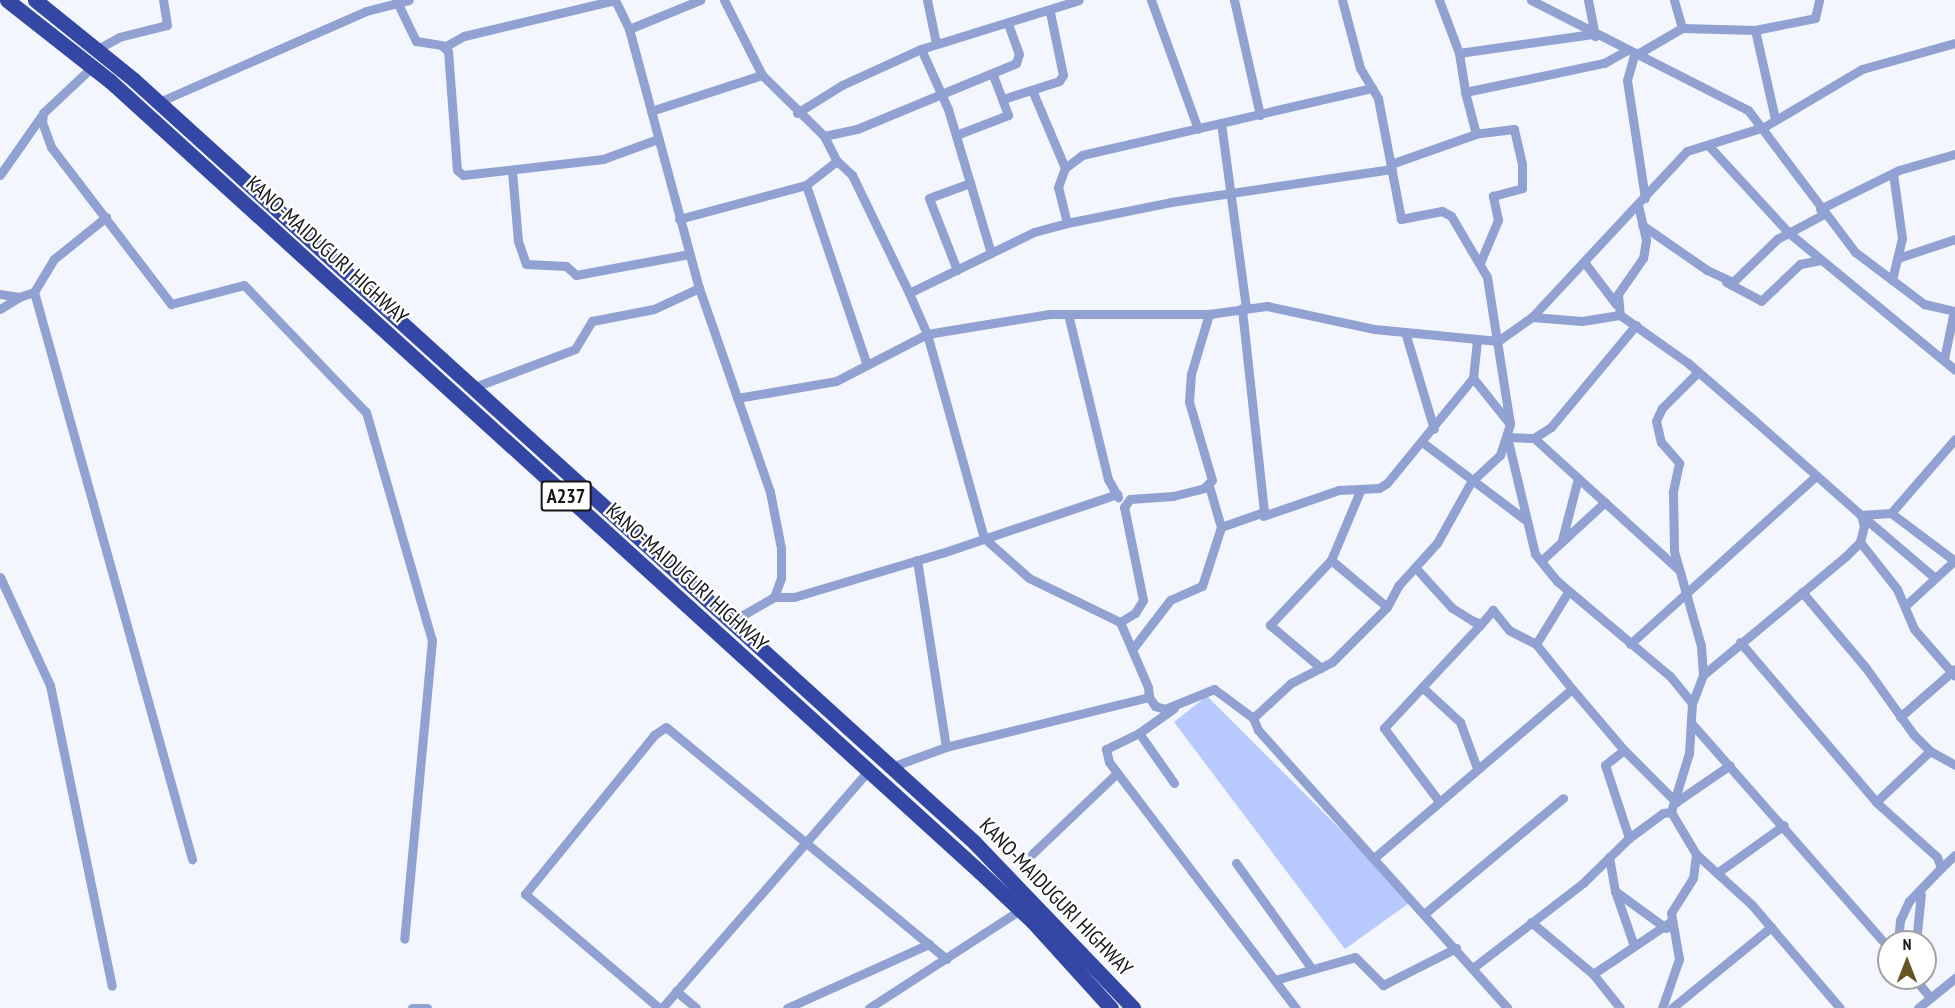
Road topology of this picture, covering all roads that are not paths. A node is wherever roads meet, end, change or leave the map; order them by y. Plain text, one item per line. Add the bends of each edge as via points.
1 (7, 0) edge
2 (35, 0) edge
3 (163, 0) edge
4 (366, 0) edge
5 (410, 0) edge
6 (615, 0) edge
7 (700, 0) edge
8 (724, 0) edge
9 (927, 0) edge
10 (1079, 0) edge
11 (1151, 0) edge
12 (1234, 0) edge
13 (1342, 0) edge
14 (1440, 0) edge
15 (1531, 0) edge
16 (1588, 0) edge
17 (1674, 0) edge
18 (1818, 0) edge
19 (398, 4) junction
20 (366, 11) junction
21 (1050, 12) junction
22 (1008, 23) junction
23 (1682, 28) junction
24 (629, 29) junction
25 (1755, 30) junction
26 (1594, 35) junction
27 (936, 43) junction
28 (1955, 43) edge
29 (444, 47) junction
30 (921, 49) junction
31 (96, 50) junction
32 (1459, 53) junction
33 (1630, 54) junction
34 (92, 67) junction
35 (762, 75) junction
36 (993, 75) junction
37 (1372, 88) junction
38 (1032, 90) junction
39 (1465, 92) junction
40 (940, 94) junction
41 (1003, 99) junction
42 (159, 102) junction
43 (651, 111) junction
44 (43, 113) junction
45 (797, 113) junction
46 (1260, 115) junction
47 (1775, 119) junction
48 (1221, 123) junction
49 (1764, 127) junction
50 (1198, 129) junction
51 (1476, 134) junction
52 (956, 135) junction
53 (824, 136) junction
54 (658, 139) junction
55 (1708, 145) junction
56 (1955, 154) edge
57 (837, 161) junction
58 (1392, 166) junction
59 (1065, 168) junction
60 (512, 171) junction
61 (1893, 174) junction
62 (0, 175) edge
63 (970, 183) junction
64 (806, 185) junction
65 (1231, 194) junction
66 (1642, 201) junction
67 (1822, 212) junction
68 (106, 217) junction
69 (679, 219) junction
70 (1067, 223) junction
71 (1642, 225) junction
72 (1788, 233) junction
73 (1955, 239) edge
74 (991, 253) junction
75 (689, 254) junction
76 (1898, 258) junction
77 (1821, 260) junction
78 (1584, 262) junction
79 (1480, 263) junction
80 (957, 270) junction
81 (1722, 280) junction
82 (1892, 280) junction
83 (699, 288) junction
84 (34, 292) junction
85 (909, 293) junction
86 (0, 294) edge
87 (18, 297) junction
88 (1616, 304) junction
89 (1244, 307) junction
90 (0, 309) edge
91 (1954, 311) edge
92 (1068, 314) junction
93 (1209, 314) junction
94 (1620, 315) junction
95 (1532, 317) junction
96 (1636, 325) junction
97 (1952, 331) edge
98 (1405, 332) junction
99 (927, 334) junction
100 (1477, 339) junction
101 (1498, 341) junction
102 (1944, 359) junction
103 (867, 365) junction
104 (1955, 370) edge
105 (1698, 372) junction
106 (1473, 378) junction
107 (472, 388) junction
108 (737, 398) junction
109 (1510, 424) junction
110 (1434, 429) junction
111 (1508, 437) junction
112 (1534, 438) junction
113 (1955, 439) edge
114 (1422, 442) junction
115 (1816, 476) junction
116 (1578, 478) junction
117 (1471, 482) junction
118 (1209, 486) junction
119 (1360, 490) junction
120 (1117, 494) junction
121 (1605, 502) junction
122 (1124, 507) junction
123 (1891, 513) junction
124 (1861, 514) junction
125 (1263, 516) junction
126 (1524, 519) junction
127 (1221, 527) junction
128 (984, 538) junction
129 (1562, 541) junction
130 (1860, 542) junction
131 (917, 560) junction
132 (1331, 560) junction
133 (1541, 561) junction
134 (1955, 561) edge
135 (1415, 567) junction
136 (1680, 571) junction
137 (0, 577) edge
138 (1935, 578) junction
139 (1568, 591) junction
140 (1802, 591) junction
141 (1687, 593) junction
142 (774, 597) junction
143 (1905, 606) junction
144 (1387, 607) junction
145 (1120, 622) junction
146 (729, 623) junction
147 (1481, 624) junction
148 (1740, 642) junction
149 (1536, 644) junction
150 (1630, 644) junction
151 (1134, 647) junction
152 (1321, 668) junction
153 (1954, 673) edge
154 (1703, 675) junction
155 (1422, 687) junction
156 (1572, 689) junction
157 (1149, 697) junction
158 (1181, 703) junction
159 (1692, 703) junction
160 (1900, 717) junction
161 (1253, 718) junction
162 (1693, 725) junction
163 (1139, 733) junction
164 (946, 747) junction
165 (1623, 750) junction
166 (1930, 752) junction
167 (1731, 765) junction
168 (1955, 765) edge
169 (891, 767) junction
170 (1477, 768) junction
171 (868, 771) junction
172 (1117, 773) junction
173 (1174, 783) dead end
174 (1563, 798) dead end
175 (1438, 800) junction
176 (1676, 802) junction
177 (1876, 802) junction
178 (1671, 812) junction
179 (1784, 825) junction
180 (1629, 838) junction
181 (807, 841) junction
182 (1032, 854) dead end
183 (1696, 854) junction
184 (1955, 855) edge
185 (1609, 857) junction
186 (1374, 858) junction
187 (192, 860) dead end
188 (1236, 863) dead end
189 (1941, 868) junction
190 (1717, 873) junction
191 (1615, 891) junction
192 (1921, 894) junction
193 (1033, 898) junction
194 (1021, 911) junction
195 (1424, 914) junction
196 (1532, 922) junction
197 (1668, 927) junction
198 (1771, 927) junction
199 (1899, 930) edge
200 (1917, 930) edge
201 (1877, 934) edge
202 (404, 939) dead end
203 (928, 944) junction
204 (1634, 946) junction
205 (1456, 948) junction
206 (946, 959) junction
207 (1474, 967) junction
208 (1312, 969) junction
209 (1593, 974) junction
210 (1955, 978) edge
211 (1275, 980) junction
212 (112, 986) dead end
213 (1924, 990) edge
214 (676, 991) junction
215 (1931, 998) junction
216 (412, 1008) edge
217 (427, 1008) edge
218 (660, 1008) edge
219 (696, 1008) edge
220 (787, 1008) edge
221 (869, 1008) edge
222 (1110, 1008) edge
223 (1134, 1008) edge
224 (1296, 1008) edge
225 (1507, 1008) edge
226 (1620, 1008) edge
227 (1662, 1008) edge
228 (1672, 1008) edge
229 (1840, 1008) edge
230 (1918, 1008) edge

1 - 34 highway, KANO-MAIDUGURI HIGHWAY / A237
2 - 31 highway, KANO-MAIDUGURI HIGHWAY / A237
3 - 31 street via 167,25 119,37
4 - 20 street
5 - 19 street
6 - 24 street
6 - 29 street via 464,36
7 - 24 street
8 - 35 street
9 - 27 street
10 - 21 street
11 - 50 street
12 - 46 street
13 - 37 street via 1348,34
14 - 32 street
15 - 26 street
16 - 26 street
17 - 23 street
18 - 25 street via 1815,18
19 - 20 street
19 - 29 street via 416,41
20 - 42 street
21 - 22 street
21 - 38 street via 1063,75 1059,81
22 - 27 street
22 - 36 street via 1019,54 1016,63
23 - 25 street
23 - 33 street
24 - 43 street
25 - 47 street
26 - 32 street
26 - 33 street
27 - 30 street
28 - 47 street via 1862,69
29 - 60 street via 452,70 459,173
30 - 40 street
30 - 45 street via 842,85
31 - 42 highway, KANO-MAIDUGURI HIGHWAY / A237
32 - 39 street
33 - 39 street
33 - 49 street via 1748,110
33 - 66 street via 1629,113
34 - 44 street
34 - 171 highway, KANO-MAIDUGURI HIGHWAY / A237
35 - 43 street
35 - 45 street
36 - 40 street
36 - 41 street
37 - 46 street
37 - 58 street
38 - 41 street
38 - 59 street
39 - 51 street
40 - 52 street
40 - 53 street via 857,129
41 - 52 street via 1008,115
42 - 107 highway, KANO-MAIDUGURI HIGHWAY / A237
43 - 54 street
44 - 62 street
44 - 68 street via 51,147
45 - 53 street
46 - 48 street
47 - 49 street
48 - 50 street
48 - 65 street
49 - 55 street
49 - 67 street
50 - 59 street via 1082,154
51 - 58 street
51 - 79 street via 1514,129 1522,164 1522,188 1493,196 1498,220
52 - 63 street
53 - 57 street
54 - 60 street via 603,159
54 - 69 street
55 - 66 street via 1687,151
55 - 72 street
56 - 61 street
57 - 64 street
57 - 85 street via 852,175
58 - 65 street
58 - 79 street via 1401,219 1442,212 1450,216
59 - 70 street via 1058,187
60 - 75 street via 518,241 526,264 566,266 576,275
61 - 67 street
61 - 76 street via 1901,220
63 - 74 street
63 - 80 street via 929,198
64 - 69 street
64 - 103 street
65 - 70 street
65 - 89 street
66 - 71 street
66 - 78 street
67 - 72 street
67 - 82 street via 1855,252
68 - 84 street via 54,259
68 - 202 street via 171,304 244,285 366,412 432,640
69 - 75 street
70 - 74 street via 1034,232
71 - 81 street
71 - 88 street via 1643,258 1618,294
72 - 77 street
72 - 81 street via 1765,249 1740,280
73 - 76 street
74 - 80 street
75 - 83 street
76 - 82 street
77 - 81 street via 1800,264 1761,301
77 - 102 street
78 - 88 street
78 - 95 street
79 - 101 street via 1487,277
80 - 85 street
82 - 91 street via 1924,304
83 - 107 street via 654,309 592,321 575,349
83 - 108 street
84 - 87 street
84 - 187 street
85 - 99 street
86 - 87 street
87 - 90 street
88 - 94 street
89 - 93 street
89 - 98 street via 1309,312
89 - 125 street
91 - 97 street
92 - 93 street
92 - 99 street
92 - 120 street via 1102,459
93 - 118 street via 1191,374 1189,402 1205,452
94 - 95 street via 1582,321
94 - 96 street
95 - 101 street
96 - 105 street
96 - 112 street via 1551,427
97 - 102 street
98 - 100 street
98 - 110 street
99 - 103 street
99 - 128 street
100 - 101 street
100 - 106 street
101 - 109 street
102 - 104 street
103 - 108 street via 836,381
105 - 115 street
105 - 136 street via 1662,408 1656,421 1661,442 1679,463 1673,511
106 - 109 street
106 - 110 street
107 - 146 highway, KANO-MAIDUGURI HIGHWAY / A237
108 - 142 street via 779,528 781,578
109 - 111 street
110 - 114 street
111 - 112 street
111 - 117 street via 1500,454
111 - 126 street
112 - 116 street
113 - 123 street
114 - 117 street
114 - 119 street via 1387,483
115 - 124 street
115 - 141 street
116 - 121 street
116 - 129 street
117 - 126 street
117 - 135 street via 1437,543
118 - 122 street via 1173,496 1130,499
118 - 127 street
119 - 125 street via 1339,490
119 - 132 street
120 - 122 street
120 - 128 street
121 - 129 street
121 - 136 street
122 - 145 street via 1143,600 1135,613
123 - 124 street
123 - 134 street
124 - 130 street
124 - 138 street
125 - 127 street
126 - 133 street
127 - 151 street via 1202,586 1170,600
128 - 131 street
128 - 145 street via 1029,578
129 - 133 street
130 - 140 street
130 - 143 street via 1898,589
131 - 142 street via 794,597
131 - 164 street
132 - 144 street
132 - 152 street via 1270,625
133 - 139 street
134 - 138 street
135 - 144 street
135 - 147 street via 1452,608
136 - 141 street
137 - 212 street via 50,685
138 - 143 street
139 - 149 street
139 - 150 street
140 - 148 street
140 - 160 street via 1866,668
141 - 150 street
141 - 154 street via 1701,646
142 - 146 street
143 - 153 street via 1914,629
144 - 152 street
145 - 151 street
146 - 169 highway, KANO-MAIDUGURI HIGHWAY / A237
147 - 149 street via 1493,610 1509,630
147 - 155 street
148 - 154 street
148 - 177 street
149 - 156 street
150 - 159 street via 1670,676
151 - 157 street
152 - 161 street via 1291,683
153 - 160 street
154 - 159 street
155 - 170 street via 1460,722
155 - 175 street via 1384,728
156 - 165 street
156 - 170 street
157 - 158 street via 1155,706 1165,709
157 - 164 street
158 - 161 street via 1214,689
158 - 163 street
159 - 162 street
160 - 166 street
161 - 186 street via 1258,730
162 - 167 street
162 - 176 street
163 - 172 street via 1107,749
163 - 173 street
164 - 169 street
165 - 176 street
165 - 180 street via 1605,765
166 - 168 street
166 - 177 street
167 - 176 street
167 - 179 street
169 - 193 highway, KANO-MAIDUGURI HIGHWAY / A237
170 - 175 street
171 - 181 street
171 - 194 highway, KANO-MAIDUGURI HIGHWAY / A237
172 - 182 street
172 - 211 street
174 - 195 street
175 - 186 street
176 - 178 street
177 - 189 street via 1937,857
178 - 180 street via 1663,813
178 - 183 street
179 - 190 street
179 - 201 street
180 - 185 street
181 - 203 street
181 - 214 street
181 - 218 street via 671,728 654,735 525,894
183 - 190 street
183 - 197 street via 1693,878 1676,901
184 - 189 street
185 - 191 street
185 - 196 street
186 - 195 street
188 - 208 street
189 - 192 street
190 - 198 street
191 - 197 street
191 - 204 street
192 - 199 street via 1909,901
192 - 200 street
193 - 194 street
193 - 223 highway, KANO-MAIDUGURI HIGHWAY / A237
194 - 206 street
194 - 222 highway, KANO-MAIDUGURI HIGHWAY / A237
195 - 205 street
196 - 207 street
196 - 209 street
197 - 204 street
197 - 227 street via 1679,959
198 - 228 street
198 - 229 street
203 - 206 street
203 - 220 street
204 - 209 street
205 - 207 street
205 - 208 street via 1383,985 1354,957
206 - 221 street
207 - 225 street
208 - 211 street
209 - 226 street
210 - 215 street
211 - 224 street
213 - 215 street
214 - 218 street
214 - 219 street
215 - 230 street
216 - 217 street

